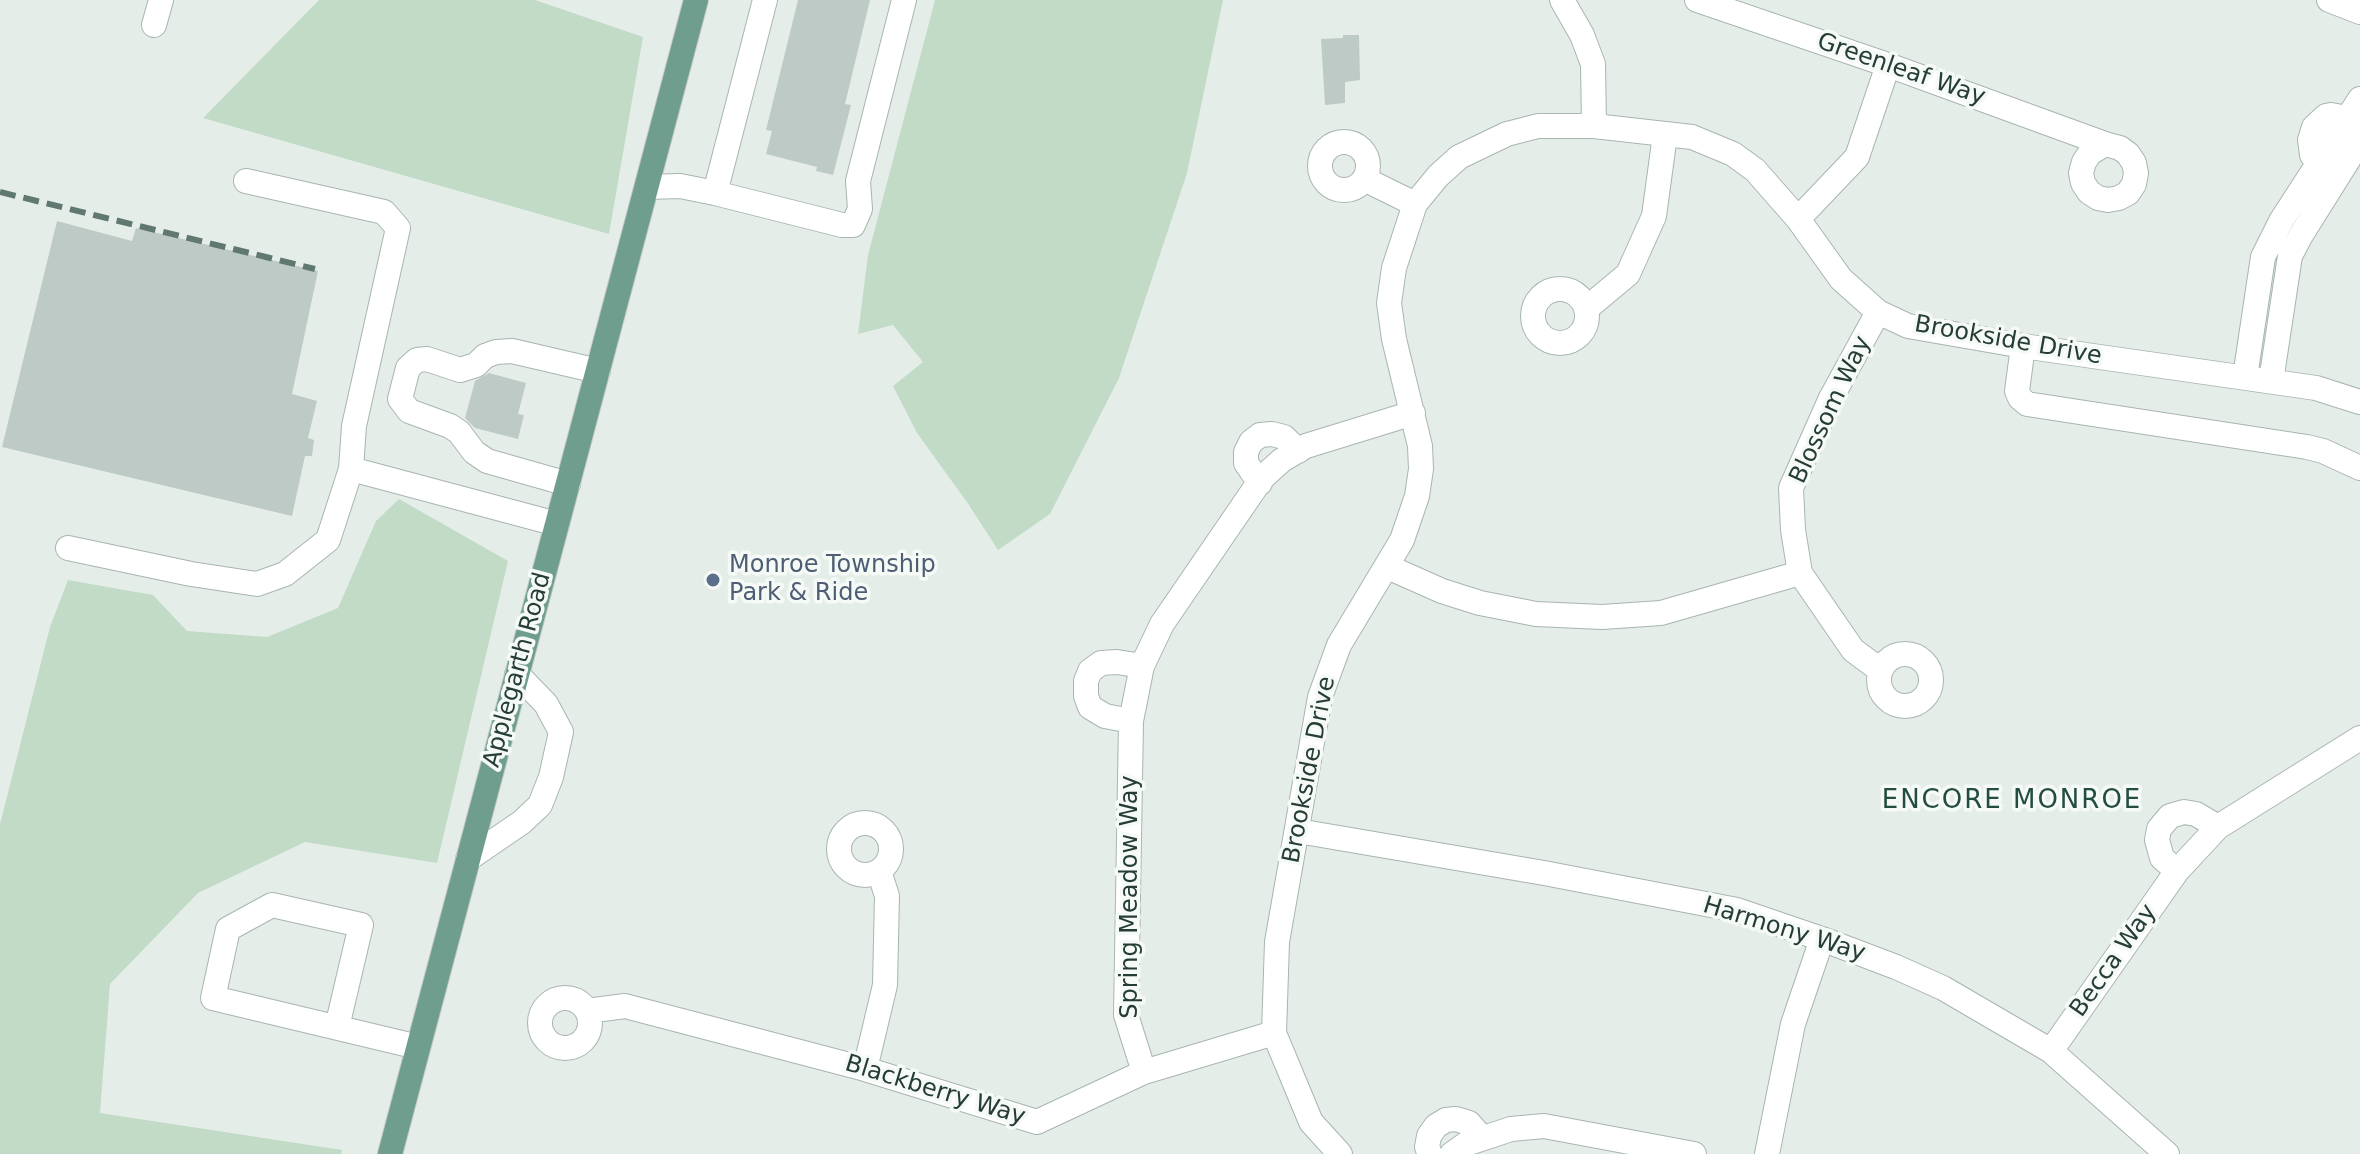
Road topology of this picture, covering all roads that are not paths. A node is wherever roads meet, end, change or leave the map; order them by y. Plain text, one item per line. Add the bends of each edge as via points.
1 (161, 0) edge
2 (686, 0) edge
3 (696, 0) edge
4 (765, 0) edge
5 (904, 0) edge
6 (1562, 0) edge
7 (1697, 0) edge
8 (2329, 0) edge
9 (2360, 12) edge
10 (154, 25) dead end
11 (1888, 65) junction
12 (2356, 114) edge
13 (1594, 126) junction
14 (1665, 135) junction
15 (2360, 141) edge
16 (2105, 144) dead end
17 (2339, 169) edge
18 (1364, 179) dead end
19 (246, 181) dead end
20 (647, 187) junction
21 (715, 193) junction
22 (1415, 204) junction
23 (1798, 219) junction
24 (1586, 309) dead end
25 (1878, 312) junction
26 (2023, 346) junction
27 (598, 371) junction
28 (2245, 377) junction
29 (2271, 381) junction
30 (2360, 402) edge
31 (1413, 413) junction
32 (1298, 451) junction
33 (2360, 468) edge
34 (351, 469) junction
35 (1260, 483) junction
36 (568, 484) junction
37 (557, 524) junction
38 (68, 548) dead end
39 (1388, 567) junction
40 (1800, 573) junction
41 (1142, 666) junction
42 (1880, 670) dead end
43 (517, 674) junction
44 (1131, 721) junction
45 (2360, 738) edge
46 (2218, 827) junction
47 (1298, 831) junction
48 (468, 859) junction
49 (879, 871) dead end
50 (2177, 871) junction
51 (1822, 939) junction
52 (587, 1011) dead end
53 (337, 1027) junction
54 (1274, 1033) junction
55 (418, 1047) junction
56 (2051, 1051) junction
57 (865, 1069) junction
58 (1144, 1072) junction
59 (1482, 1138) junction
60 (390, 1154) edge
61 (1340, 1154) edge
62 (1430, 1154) edge
63 (1452, 1154) edge
64 (1694, 1154) edge
65 (1767, 1154) edge
66 (2167, 1154) edge

1 - 10 street
2 - 20 main road, Applegarth Road
3 - 20 main road, Applegarth Road
4 - 21 street
5 - 21 street via 858,181 860,209 853,225
6 - 13 street via 1593,64
7 - 11 street, Greenleaf Way
8 - 9 street
11 - 16 street, Greenleaf Way
11 - 23 street via 1857,157
12 - 17 street
13 - 14 street, Brookside Drive
13 - 22 street, Brookside Drive via 1538,126 1482,144 1459,157
14 - 23 street, Brookside Drive via 1707,141 1733,154 1755,170
14 - 24 street via 1654,216 1628,274
15 - 17 street
17 - 28 street via 2281,221 2263,257
17 - 29 street via 2290,256
18 - 22 street
19 - 34 street via 384,212 398,228 354,426
20 - 21 street
20 - 27 main road, Applegarth Road
22 - 31 street, Brookside Drive via 1394,268 1389,303
23 - 25 street, Brookside Drive via 1841,279
25 - 26 street, Brookside Drive via 1908,326
25 - 40 street, Blossom Way via 1830,400 1791,488
26 - 28 street, Brookside Drive
26 - 33 street via 2017,391 2027,404 2307,447
27 - 36 main road, Applegarth Road
27 - 36 street via 512,351 496,352 460,370 427,359 408,368 400,399 409,411 450,426 487,461
28 - 29 street, Brookside Drive
29 - 30 street, Brookside Drive
31 - 32 street, Spring Meadow Way
31 - 39 street, Brookside Drive via 1420,457 1417,496
32 - 35 street, Spring Meadow Way
32 - 35 street via 1284,437 1272,434 1251,442 1246,463
34 - 37 street
34 - 38 street via 328,540 285,574 257,584
35 - 41 street, Spring Meadow Way via 1162,624
36 - 37 main road, Applegarth Road
37 - 43 main road, Applegarth Road
39 - 40 street via 1480,603 1536,614 1602,617 1661,613
39 - 47 street, Brookside Drive via 1329,669
40 - 42 street, Blossom Way via 1853,650
41 - 44 street, Spring Meadow Way
41 - 44 street via 1101,663 1086,681 1090,707
43 - 48 main road, Applegarth Road
43 - 48 street via 546,704 561,732 551,777 540,805
44 - 58 street, Spring Meadow Way via 1126,1015
45 - 46 street, Becca Way
46 - 50 street, Becca Way
46 - 50 street via 2196,814 2170,816 2157,840 2162,858
47 - 51 street, Harmony Way via 1737,910
47 - 54 street, Brookside Drive via 1277,942
48 - 55 main road, Applegarth Road
49 - 57 street via 887,896 885,985
50 - 56 street, Becca Way
51 - 56 street, Harmony Way via 1943,988
51 - 65 street via 1793,1024
52 - 57 street, Blackberry Way via 625,1006
53 - 53 street via 213,998 228,929 272,905 361,925
53 - 55 street
54 - 58 street, Blackberry Way
54 - 61 street, Brookside Drive via 1311,1122
55 - 60 main road, Applegarth Road
56 - 66 street, Harmony Way
57 - 58 street, Blackberry Way via 1037,1122
59 - 62 street via 1469,1123 1446,1120 1429,1136
59 - 63 street
59 - 64 street via 1544,1126

